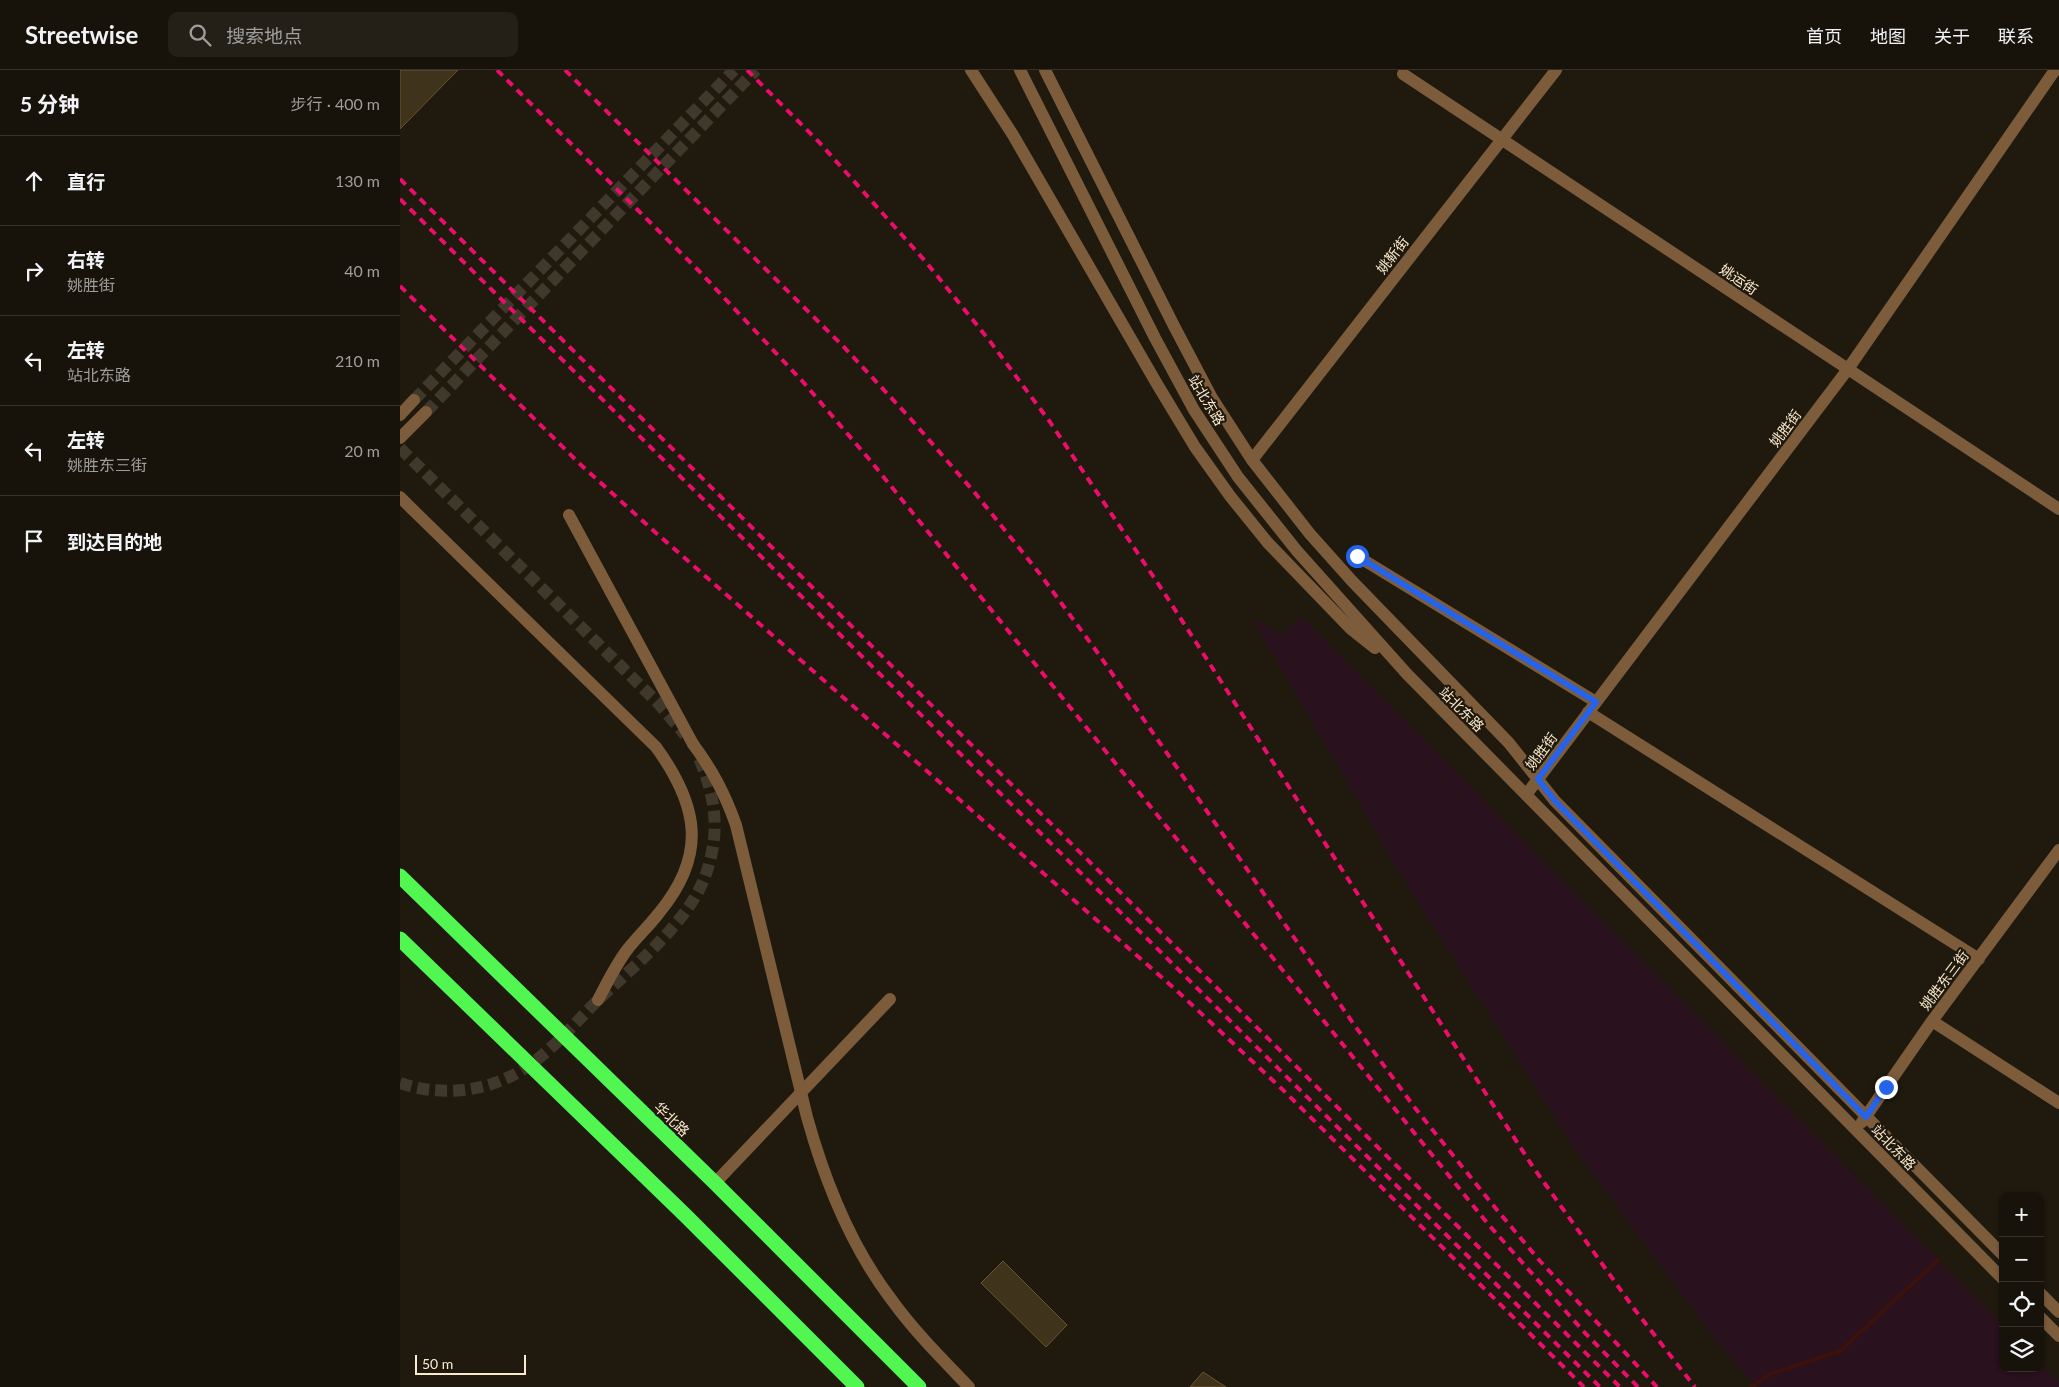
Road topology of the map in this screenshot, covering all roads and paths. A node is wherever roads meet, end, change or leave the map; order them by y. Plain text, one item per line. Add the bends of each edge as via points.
1 (970, 70) edge
2 (1020, 70) edge
3 (1045, 70) edge
4 (1556, 70) edge
5 (2056, 70) edge
6 (1403, 74) dead end
7 (1502, 139) junction
8 (1848, 369) junction
9 (414, 400) tunnel mouth
10 (426, 412) tunnel mouth
11 (400, 415) edge
12 (400, 438) edge
13 (1252, 460) junction
14 (400, 497) edge
15 (2059, 509) edge
16 (569, 515) dead end
17 (1357, 556) dead end
18 (1407, 674) junction
19 (1596, 702) junction
20 (1588, 712) junction
21 (1538, 779) junction
22 (1526, 795) junction
23 (2059, 850) edge
24 (400, 876) edge
25 (400, 939) edge
26 (1979, 959) junction
27 (890, 999) dead end
28 (598, 1000) dead end
29 (1932, 1021) junction
30 (2059, 1103) edge
31 (1866, 1117) junction
32 (1857, 1131) junction
33 (715, 1183) junction
34 (1999, 1251) edge
35 (1999, 1275) edge
36 (2044, 1297) edge
37 (2059, 1312) edge
38 (2044, 1321) edge
39 (2059, 1336) edge
40 (857, 1387) edge
41 (919, 1387) edge
42 (970, 1387) edge

1 - 18 street via 1013,135 1195,447 1230,496 1268,543 1351,629
2 - 18 street, 站北东路 via 1194,410 1238,477 1297,551
3 - 13 street, 站北东路 via 1212,398
4 - 7 street, 姚靳街
5 - 8 street, 姚胜街
6 - 7 street, 姚运街
7 - 8 street, 姚运街
7 - 13 street, 姚靳街
8 - 15 street, 姚运街
8 - 19 street, 姚胜街
9 - 11 street
10 - 12 street
13 - 21 street, 站北东路 via 1346,575 1509,743
14 - 28 street, bridge via 656,747 688,803 692,826 686,869 660,912 626,952
16 - 42 street, bridge via 693,744 712,769 726,798 736,825 807,1117 836,1205 890,1298 932,1349
17 - 19 street
18 - 22 street, 站北东路
19 - 20 street, 姚胜街
20 - 21 street, 姚胜街
20 - 26 street
21 - 22 street, 姚胜街
21 - 31 street, 站北东路 via 1555,801
22 - 32 street, 站北东路
23 - 26 street, 姚胜东三街
24 - 33 highway, 华北路
25 - 40 highway via 679,1209
26 - 29 street, 姚胜东三街
27 - 33 street
29 - 30 street
29 - 31 street, 姚胜东三街
31 - 32 street, 姚胜东三街
31 - 34 street, 站北东路
32 - 35 street, 站北东路
33 - 41 highway, 华北路
36 - 37 street
38 - 39 street

